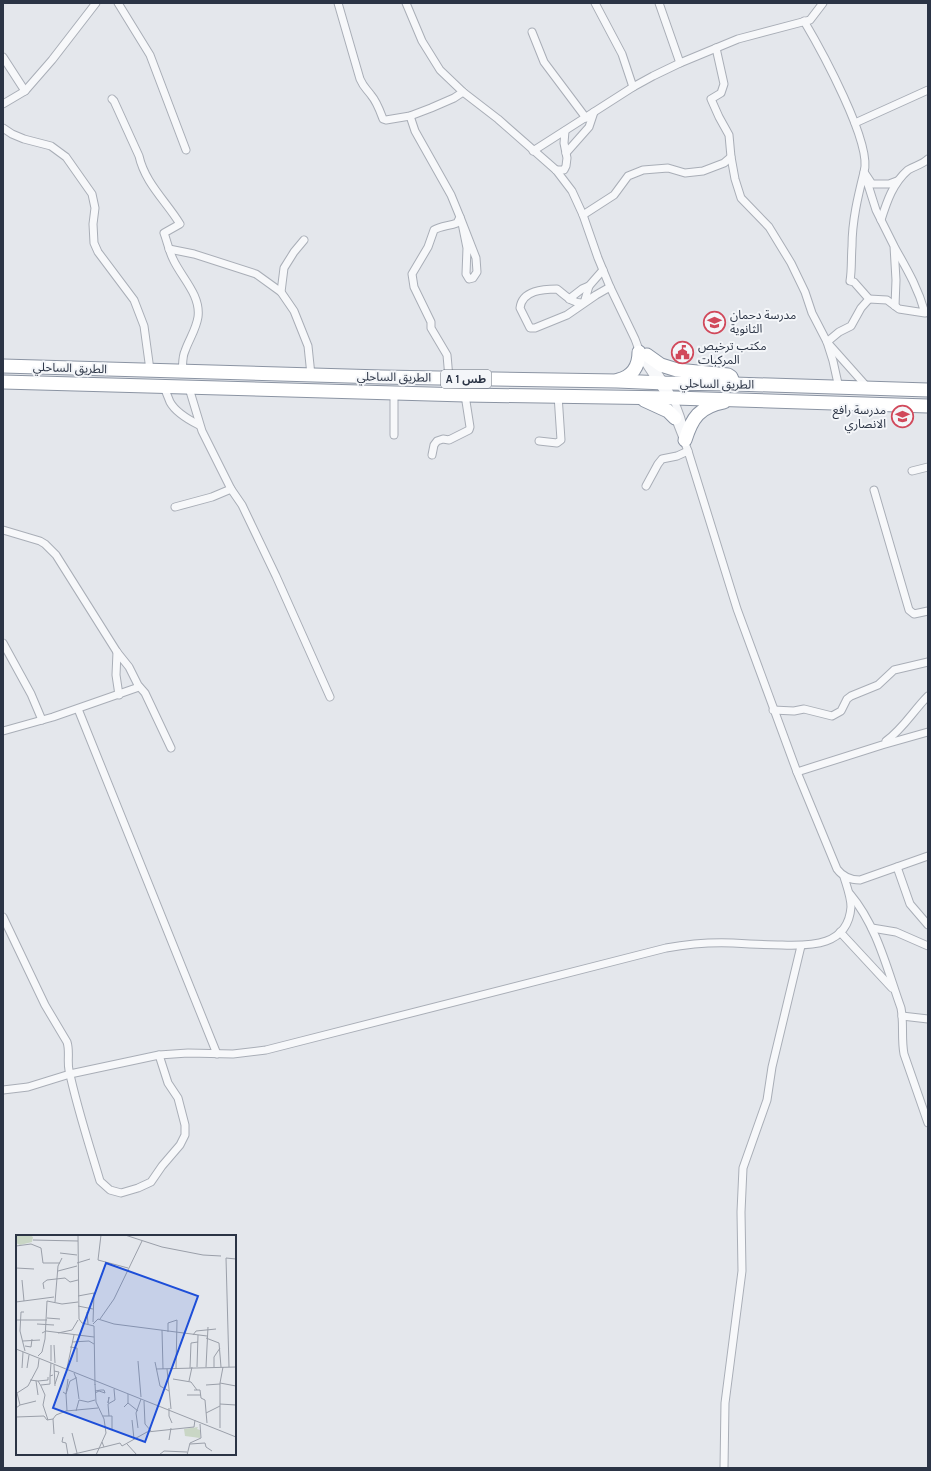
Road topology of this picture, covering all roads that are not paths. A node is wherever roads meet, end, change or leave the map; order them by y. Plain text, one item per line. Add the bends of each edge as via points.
1 (96, 3) edge
2 (118, 3) edge
3 (338, 3) edge
4 (406, 3) edge
5 (595, 3) edge
6 (659, 3) edge
7 (823, 3) edge
8 (804, 21) junction
9 (532, 32) dead end
10 (716, 48) junction
11 (3, 57) edge
12 (680, 63) junction
13 (634, 87) junction
14 (928, 90) edge
15 (25, 91) junction
16 (463, 92) junction
17 (112, 99) dead end
18 (3, 104) edge
19 (594, 112) junction
20 (410, 116) junction
21 (586, 118) junction
22 (855, 123) junction
23 (3, 128) edge
24 (565, 131) junction
25 (186, 150) dead end
26 (533, 151) junction
27 (566, 153) junction
28 (731, 157) junction
29 (928, 159) edge
30 (556, 170) junction
31 (864, 172) junction
32 (897, 181) junction
33 (583, 215) junction
34 (461, 220) junction
35 (881, 220) junction
36 (304, 240) dead end
37 (894, 246) junction
38 (169, 249) junction
39 (603, 270) junction
40 (590, 286) junction
41 (610, 287) junction
42 (281, 292) junction
43 (569, 299) junction
44 (869, 299) junction
45 (584, 303) junction
46 (895, 306) junction
47 (827, 342) junction
48 (643, 354) junction
49 (3, 366) edge
50 (150, 370) junction
51 (182, 372) junction
52 (311, 375) junction
53 (449, 378) junction
54 (617, 381) junction
55 (3, 382) edge
56 (661, 383) junction
57 (734, 384) junction
58 (164, 387) junction
59 (189, 388) junction
60 (839, 388) junction
61 (868, 388) junction
62 (928, 390) edge
63 (394, 393) junction
64 (465, 395) junction
65 (558, 395) junction
66 (636, 397) junction
67 (671, 398) junction
68 (735, 400) junction
69 (928, 406) edge
70 (675, 418) junction
71 (200, 426) junction
72 (394, 435) dead end
73 (540, 441) dead end
74 (686, 446) junction
75 (432, 455) dead end
76 (928, 467) edge
77 (912, 471) dead end
78 (646, 486) dead end
79 (231, 489) junction
80 (874, 490) dead end
81 (175, 507) dead end
82 (3, 530) edge
83 (928, 611) edge
84 (3, 643) edge
85 (117, 652) junction
86 (928, 662) edge
87 (139, 687) junction
88 (119, 695) junction
89 (928, 696) edge
90 (330, 697) dead end
91 (78, 709) junction
92 (773, 710) junction
93 (42, 720) junction
94 (3, 731) edge
95 (928, 732) edge
96 (882, 745) junction
97 (171, 748) dead end
98 (797, 772) junction
99 (928, 856) edge
100 (897, 867) junction
101 (844, 877) junction
102 (849, 893) junction
103 (3, 917) edge
104 (928, 924) edge
105 (872, 928) junction
106 (840, 932) junction
107 (801, 946) junction
108 (928, 946) edge
109 (894, 991) junction
110 (902, 1016) junction
111 (928, 1018) edge
112 (217, 1054) junction
113 (159, 1055) junction
114 (70, 1074) junction
115 (3, 1090) edge
116 (928, 1123) edge
117 (724, 1468) edge

1 - 15 street
2 - 25 street via 150,55
3 - 20 street via 360,79 364,89 371,94 383,120
4 - 16 street via 422,41 440,70
5 - 13 street via 622,54
6 - 12 street
7 - 8 street via 810,20
8 - 10 street via 738,39
8 - 22 street
9 - 21 street via 544,62
10 - 12 street
10 - 28 street via 724,84 721,93 711,99 729,135
11 - 15 street
12 - 13 street
13 - 19 street
14 - 22 street
15 - 18 street
16 - 20 street
16 - 26 street
17 - 38 street via 147,178 180,224 164,233
19 - 21 street
19 - 27 street via 589,127
20 - 34 street via 415,131 451,195
21 - 24 street
22 - 31 street via 865,154
23 - 50 street via 24,139 51,146 66,157 92,194 95,208 94,243 134,300 144,326
24 - 26 street
24 - 27 street
26 - 30 street
27 - 30 street via 564,170
28 - 33 street via 724,163 703,171 685,173 668,168 643,170 628,176 614,195
28 - 47 street via 741,198 769,226 791,262
29 - 32 street via 909,170
30 - 33 street via 572,191
31 - 32 street via 872,184 889,184
31 - 35 street
31 - 44 street via 856,208 850,281 854,282
32 - 35 street
33 - 39 street
34 - 34 street via 476,258 476,272 473,278 469,279 466,274 467,248
34 - 53 street via 434,230 428,247 412,274 414,287 431,322 431,328 447,355
35 - 37 street
36 - 42 street via 284,268
37 - 46 street
37 - 46 street via 920,293 925,313 899,309
38 - 42 street via 194,254 256,274
38 - 51 street via 196,300 198,310 193,336 184,352
39 - 40 street
39 - 41 street
40 - 43 street
40 - 45 street
41 - 45 street
41 - 48 street
42 - 52 street via 294,311 308,346
43 - 45 street
43 - 45 street via 558,289 543,289 530,293 523,299 520,308 530,328 535,328 567,315
44 - 46 street via 888,300
44 - 47 street via 851,326
47 - 60 street
47 - 61 street
48 - 54 highway via 628,377
48 - 56 street
48 - 57 highway via 661,365 677,370 728,375 732,377
49 - 50 highway, الطريق الساحلي / A 1 طس
50 - 51 highway, الطريق الساحلي / A 1 طس
51 - 52 highway, الطريق الساحلي / A 1 طس
52 - 53 highway, الطريق الساحلي / A 1 طس
53 - 54 highway, الطريق الساحلي / A 1 طس
54 - 56 highway, الطريق الساحلي / A 1 طس
55 - 58 highway, الطريق الساحلي / A 1 طس
56 - 57 highway, الطريق الساحلي / A 1 طس
56 - 67 street
57 - 60 highway, الطريق الساحلي / A 1 طس
58 - 59 highway, الطريق الساحلي / A 1 طس
58 - 71 street via 175,408
59 - 63 highway, الطريق الساحلي / A 1 طس
59 - 71 street
60 - 61 highway, الطريق الساحلي / A 1 طس
61 - 62 highway, الطريق الساحلي / A 1 طس
63 - 64 highway, الطريق الساحلي / A 1 طس
63 - 72 street
64 - 65 highway, الطريق الساحلي / A 1 طس
64 - 75 street via 470,430 449,440 438,441 434,445
65 - 66 highway, الطريق الساحلي / A 1 طس
65 - 73 street via 562,440 557,443
66 - 67 highway, الطريق الساحلي / A 1 طس
66 - 70 highway via 663,408
67 - 68 highway, الطريق الساحلي / A 1 طس
67 - 70 street
67 - 74 street via 681,416
68 - 69 highway, الطريق الساحلي / A 1 طس
68 - 74 highway via 714,405 701,412 692,421
70 - 74 street
71 - 79 street
74 - 78 street via 677,456 662,459
74 - 92 street via 737,609
76 - 77 street
79 - 81 street
79 - 90 street via 242,505 276,576
80 - 83 street via 909,610 914,614
82 - 85 street via 40,541 50,549
84 - 93 street
85 - 87 street via 129,667
85 - 88 street via 116,675
86 - 92 street via 894,670 878,685 847,699 840,711 832,716 804,709
87 - 88 street
87 - 97 street via 149,700
88 - 91 street
89 - 96 street via 905,725
91 - 93 street
91 - 112 street
92 - 98 street
93 - 94 street
95 - 96 street
96 - 98 street
98 - 101 street via 834,864
99 - 100 street
100 - 101 street via 860,880
100 - 104 street via 910,904
101 - 102 street
102 - 105 street via 862,909
102 - 106 street via 850,913
103 - 114 street via 45,1004 67,1042
105 - 108 street via 896,932
105 - 109 street
106 - 107 street via 820,944
106 - 109 street
107 - 112 street via 700,943 666,948 266,1050 244,1054
107 - 117 street via 772,1066 768,1095 743,1168 742,1271 725,1403
109 - 110 street
110 - 111 street
110 - 116 street via 902,1046
112 - 113 street
113 - 114 street
113 - 114 street via 168,1083 178,1098 185,1134 151,1182 121,1193 110,1190 100,1181
114 - 115 street via 28,1087

